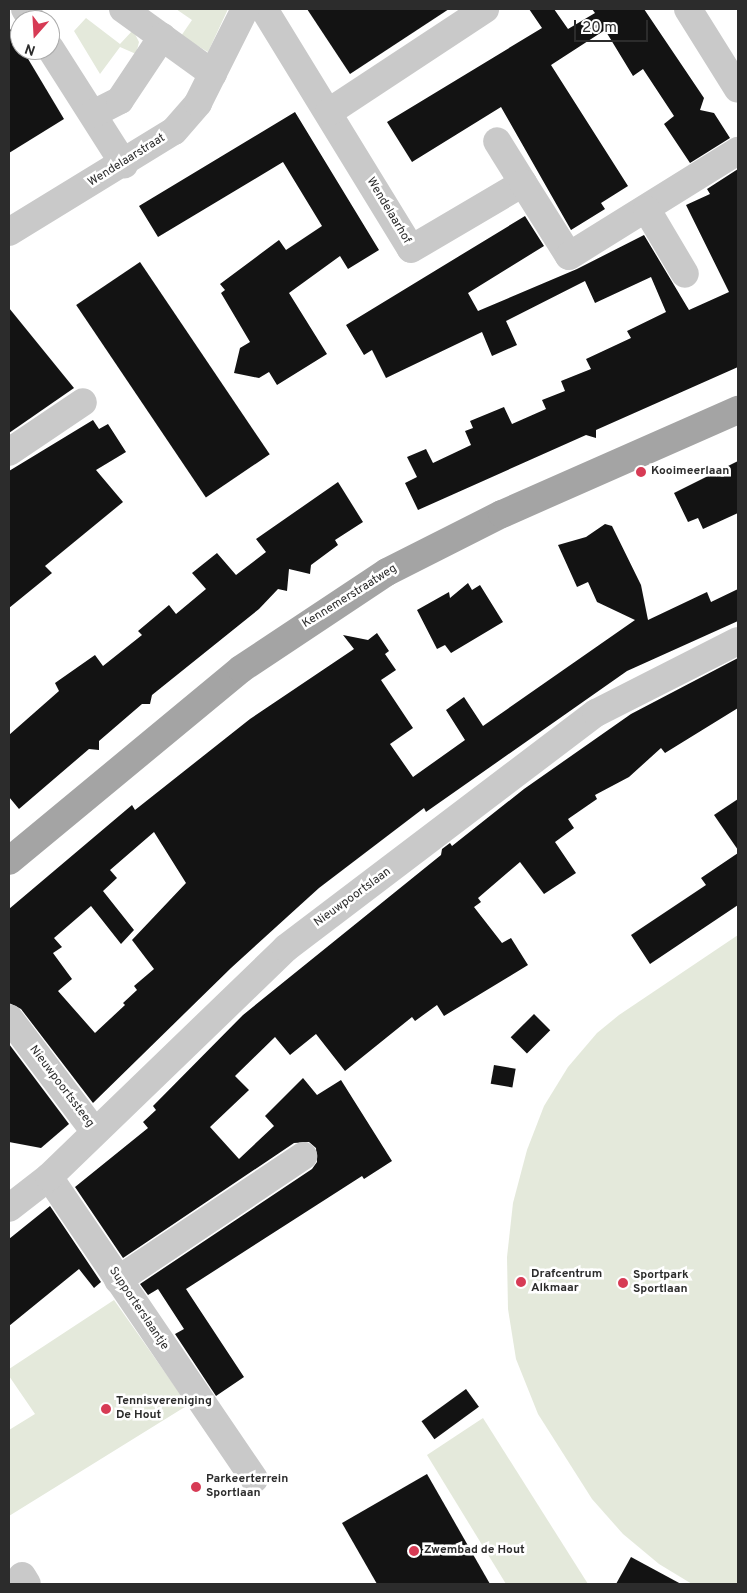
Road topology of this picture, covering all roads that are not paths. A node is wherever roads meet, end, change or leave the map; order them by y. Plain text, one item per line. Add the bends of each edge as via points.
1 (123, 9) edge
2 (245, 9) edge
3 (264, 9) edge
4 (485, 9) edge
5 (688, 9) edge
6 (162, 37) junction
7 (58, 60) edge
8 (213, 74) junction
9 (738, 89) edge
10 (328, 112) junction
11 (93, 114) junction
12 (497, 141) dead end
13 (738, 151) edge
14 (124, 164) junction
15 (523, 183) junction
16 (647, 210) junction
17 (9, 232) edge
18 (684, 274) dead end
19 (83, 402) dead end
20 (738, 410) edge
21 (9, 452) edge
22 (738, 641) edge
23 (9, 861) edge
24 (9, 1018) edge
25 (94, 1131) junction
26 (303, 1156) dead end
27 (49, 1177) junction
28 (9, 1208) edge
29 (118, 1280) junction
30 (254, 1479) dead end

1 - 6 street
2 - 8 street, Wendelaarstraat
3 - 10 street, Wendelaarhof
4 - 10 street
5 - 9 street
6 - 8 street
6 - 11 street via 120,100
7 - 11 street
8 - 14 street, Wendelaarstraat via 198,103 174,131
10 - 15 street, Wendelaarhof via 410,249
11 - 14 street
12 - 15 street
13 - 16 street
14 - 17 street, Wendelaarstraat
15 - 16 street via 568,256
16 - 18 street
19 - 21 street
20 - 23 main road, Kennemerstraatweg via 502,514 379,577 241,669
22 - 25 street, Nieuwpoortslaan via 596,713 286,948
24 - 25 street, Nieuwpoortssteeg
25 - 27 street, Nieuwpoortslaan
26 - 29 street
27 - 28 street, Nieuwpoortslaan
27 - 29 street, Supporterslaantje
29 - 30 street, Supporterslaantje

